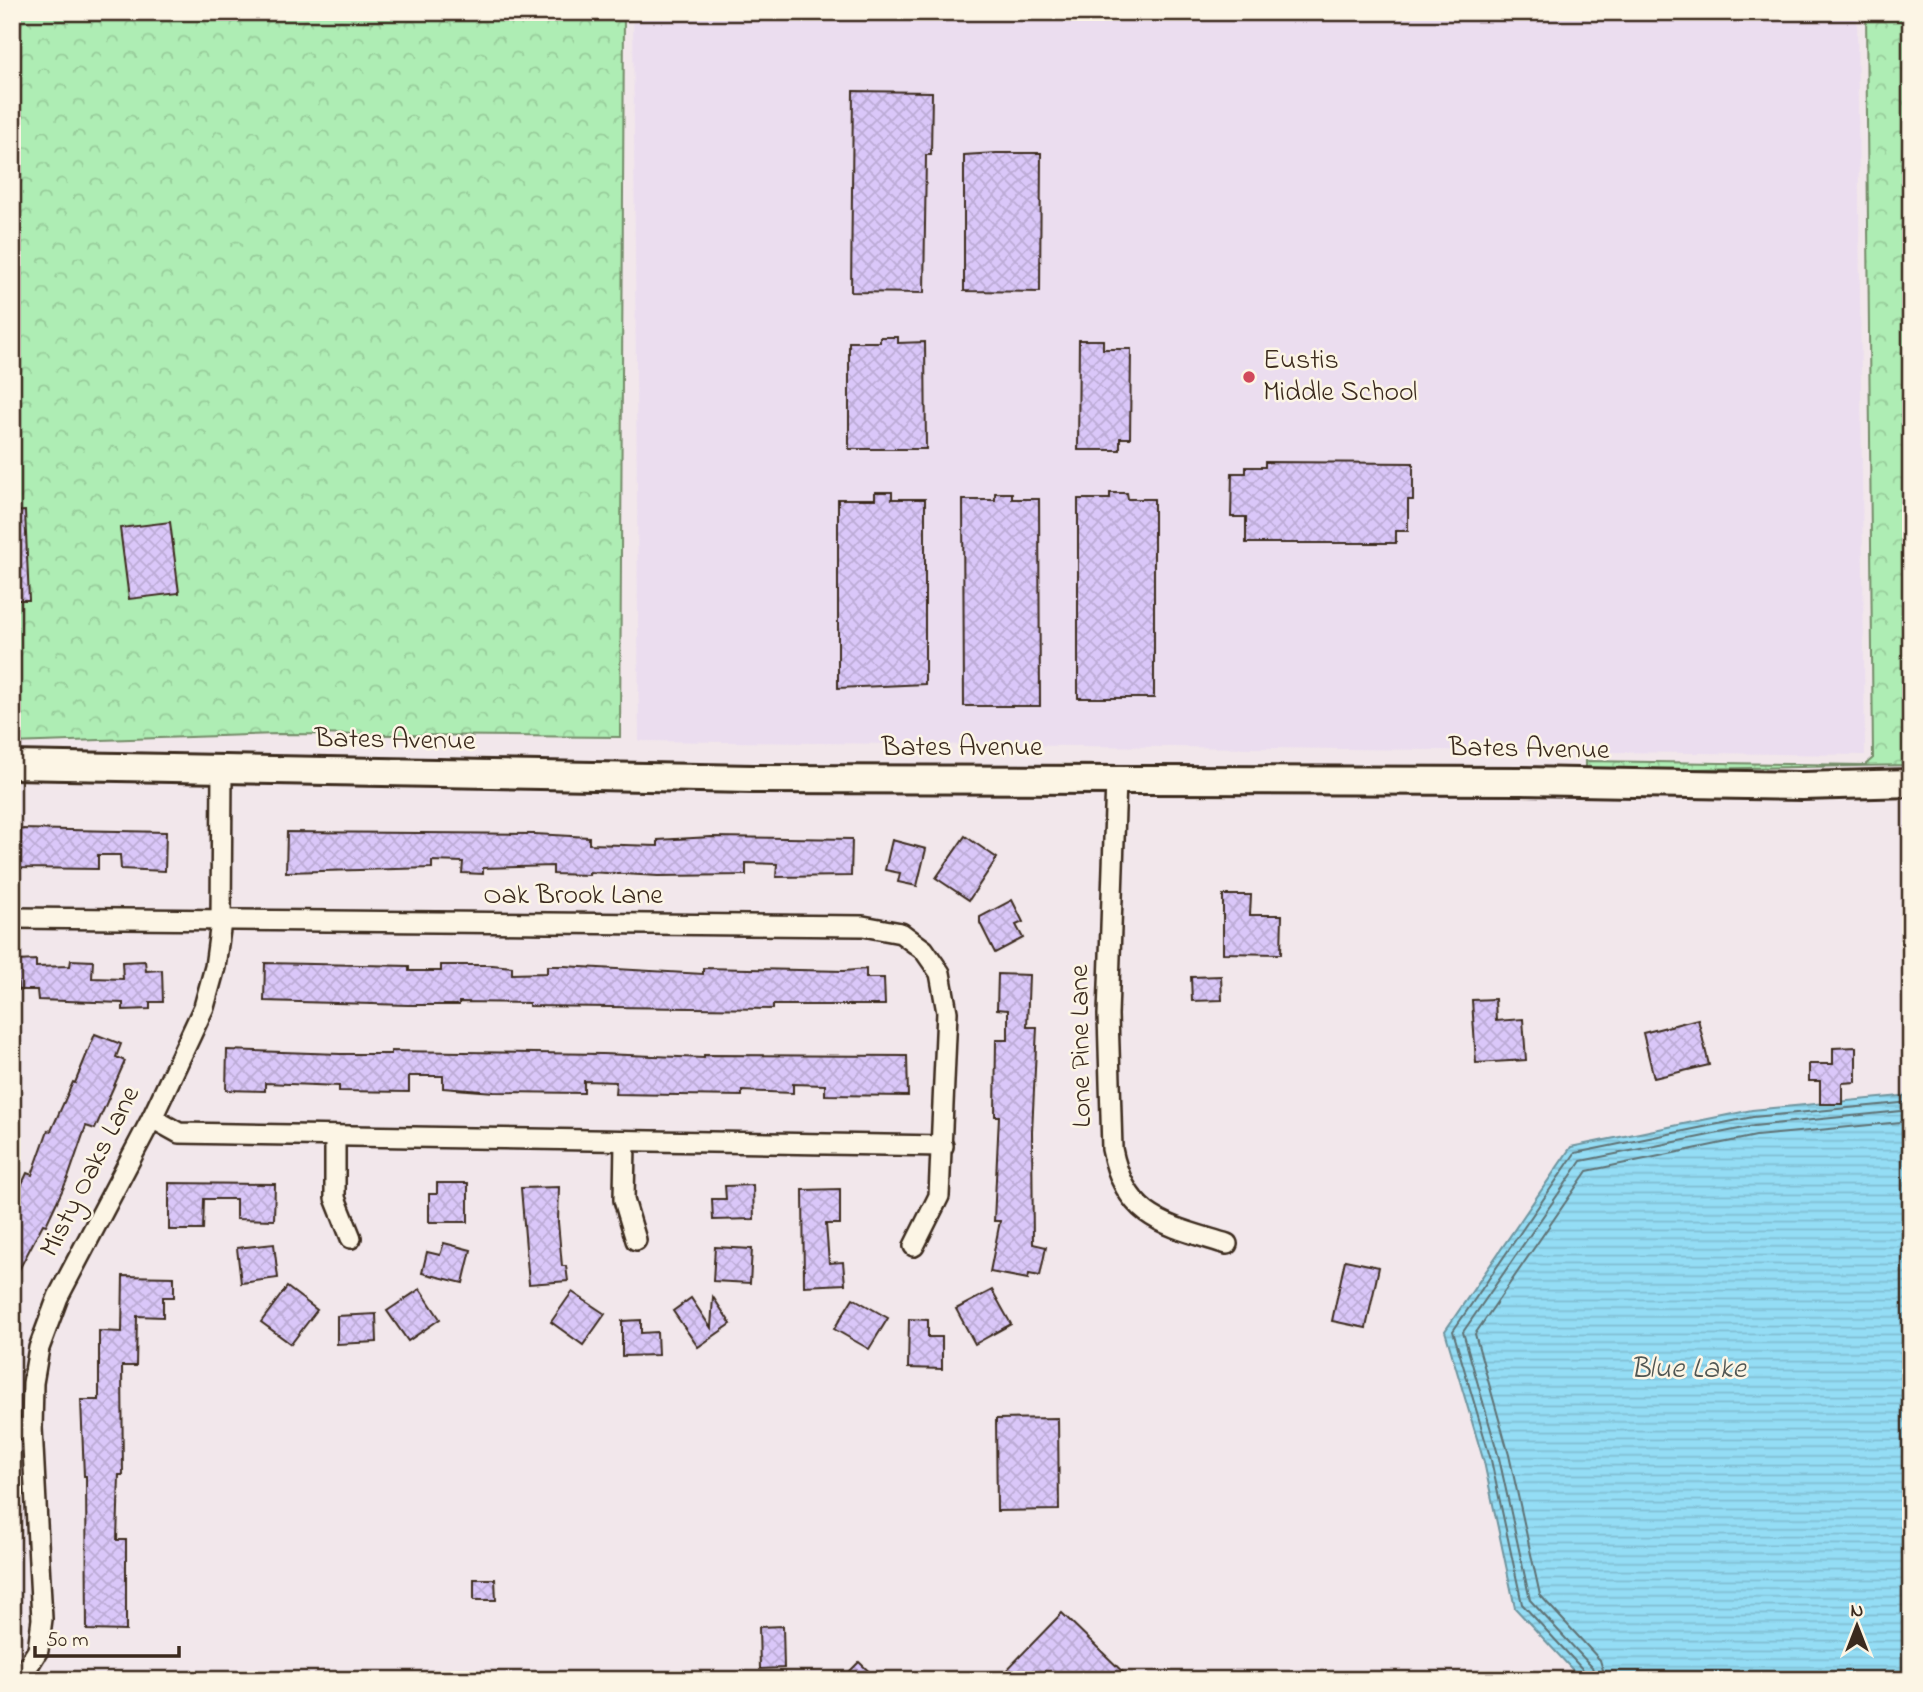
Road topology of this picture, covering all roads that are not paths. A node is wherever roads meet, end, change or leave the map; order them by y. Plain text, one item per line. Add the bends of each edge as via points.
1 (12, 765) edge
2 (222, 769) junction
3 (1116, 780) junction
4 (1911, 783) edge
5 (12, 918) edge
6 (221, 922) junction
7 (152, 1118) junction
8 (335, 1136) junction
9 (625, 1141) junction
10 (943, 1146) junction
11 (351, 1238) dead end
12 (636, 1240) dead end
13 (1227, 1244) dead end
14 (914, 1246) dead end
15 (32, 1428) junction
16 (12, 1429) edge
17 (15, 1680) edge

1 - 2 street, Bates Avenue
2 - 3 street, Bates Avenue
2 - 6 street, Misty Oaks Lane
3 - 4 street, Bates Avenue
3 - 13 street, Lone Pine Lane via 1108,1015 1116,1170 1126,1193 1159,1223
5 - 6 street, Oak Brook Lane
6 - 7 street, Misty Oaks Lane via 204,1007
6 - 10 street, Oak Brook Lane via 863,926 901,933 925,950 940,973 947,1013
7 - 8 street via 180,1133
7 - 15 street, Misty Oaks Lane via 58,1297 39,1348
8 - 9 street
8 - 11 street via 335,1198
9 - 10 street
9 - 12 street via 624,1200
10 - 14 street, Oak Brook Lane via 939,1196
15 - 16 street
15 - 17 street, Misty Oaks Lane via 42,1619 38,1650

